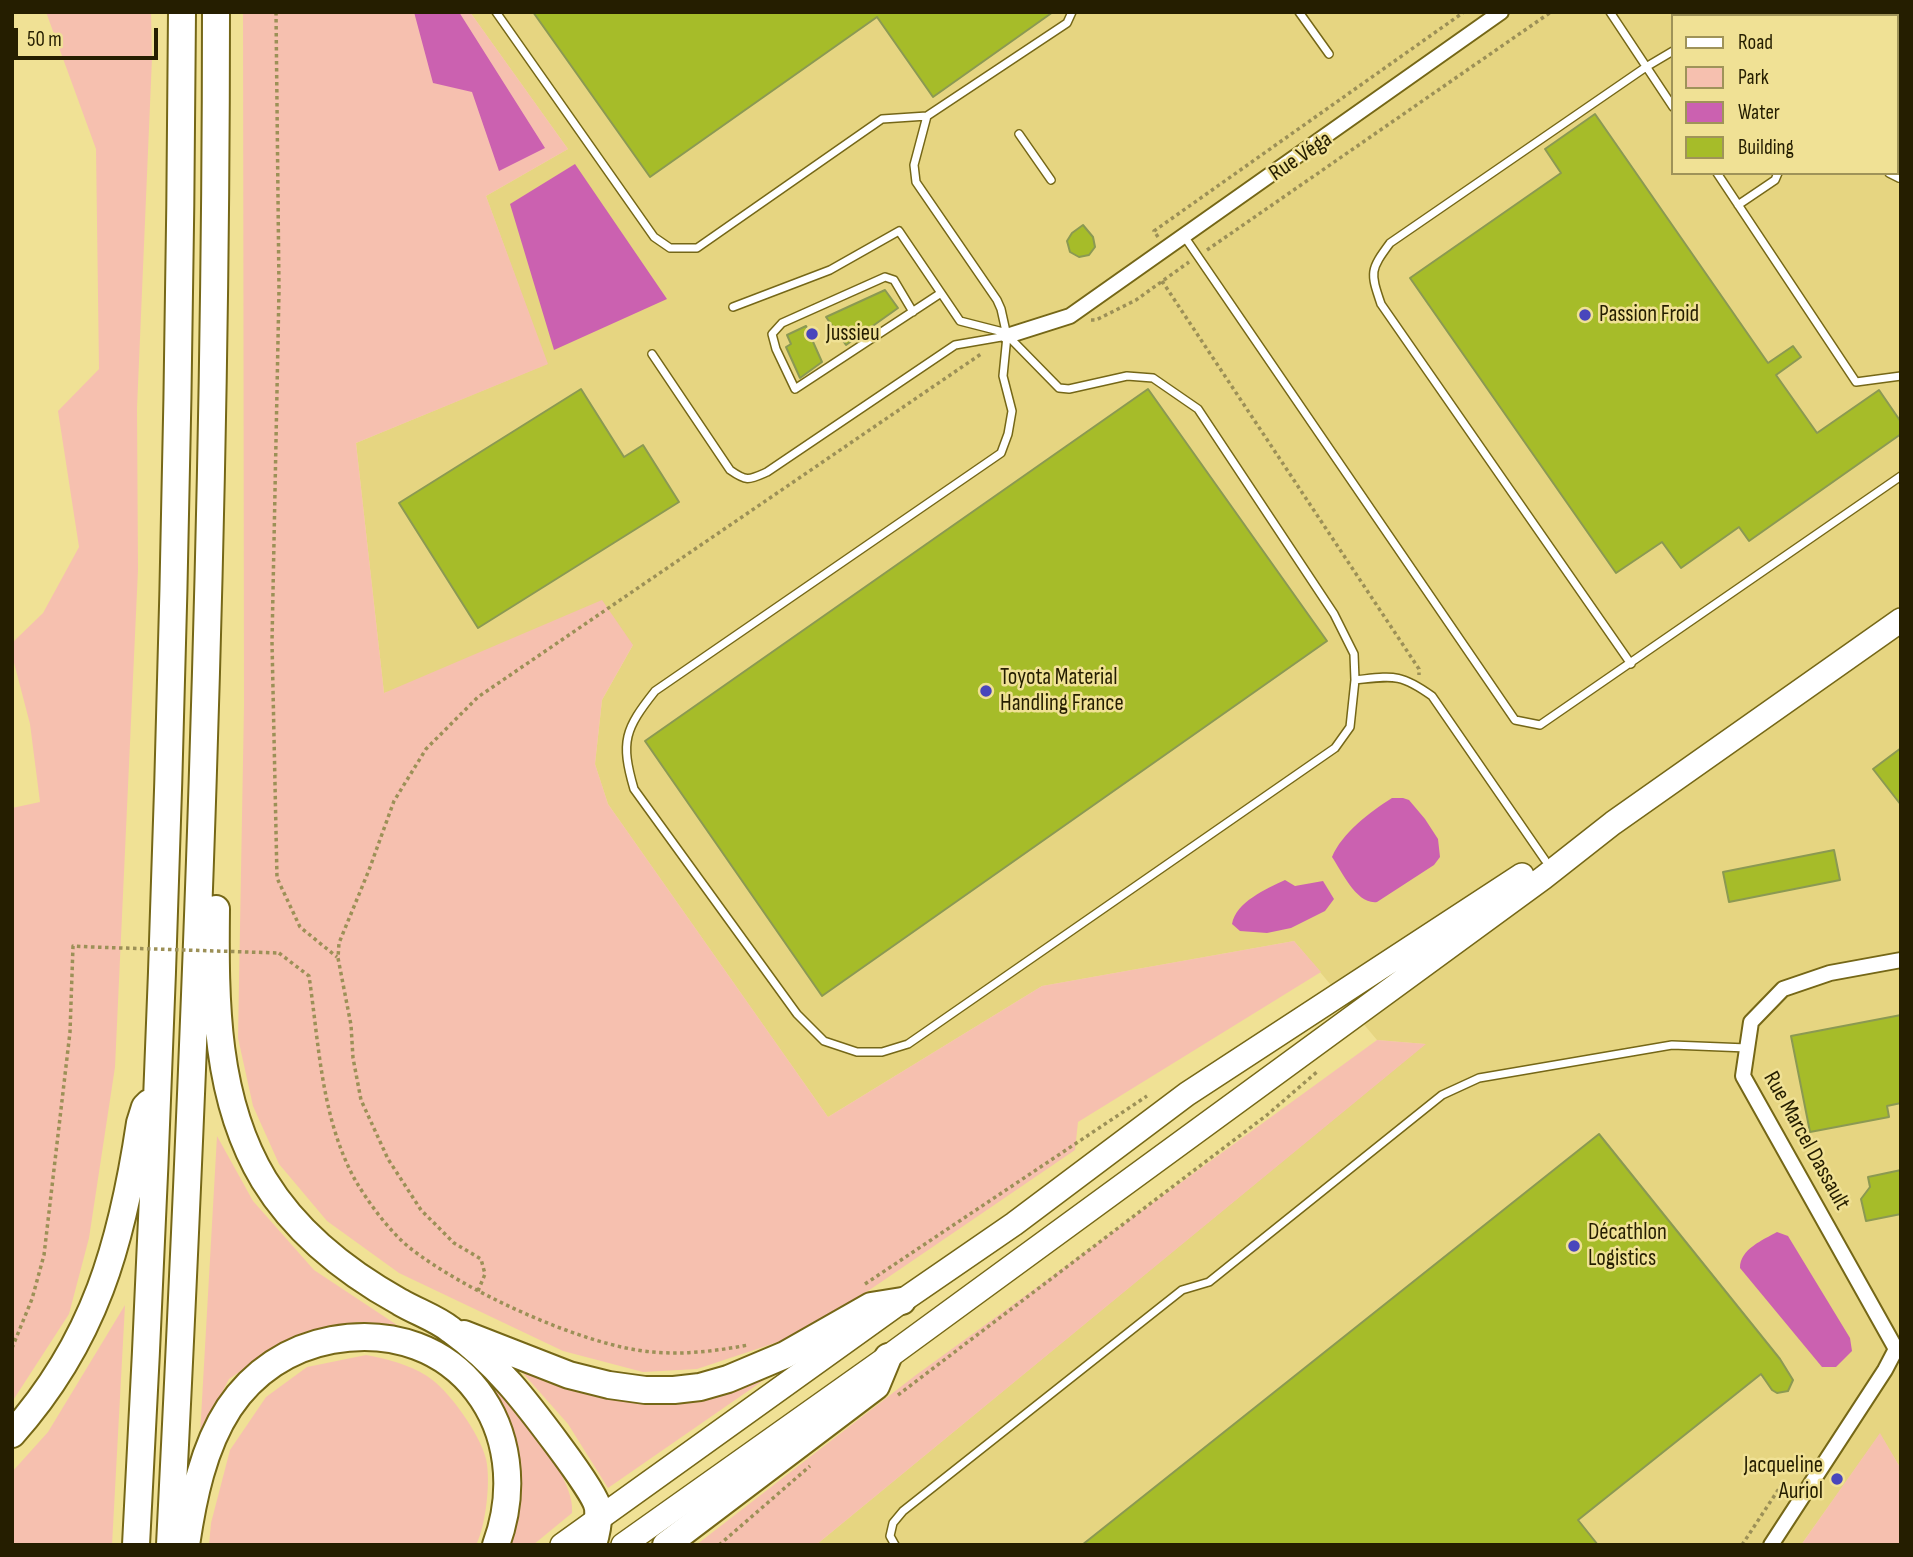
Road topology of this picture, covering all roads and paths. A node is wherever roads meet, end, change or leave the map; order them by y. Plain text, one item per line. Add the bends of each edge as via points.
1 (182, 12) edge
2 (216, 12) edge
3 (276, 12) edge
4 (496, 12) edge
5 (1072, 12) edge
6 (1299, 12) edge
7 (1464, 12) edge
8 (1551, 12) edge
9 (1611, 12) edge
10 (1498, 13) edge
11 (1672, 52) edge
12 (1329, 54) dead end
13 (1646, 67) junction
14 (1672, 106) edge
15 (927, 116) junction
16 (1019, 134) dead end
17 (1718, 175) edge
18 (1777, 175) edge
19 (1051, 180) dead end
20 (1738, 205) junction
21 (1184, 236) junction
22 (1166, 248) junction
23 (1197, 257) junction
24 (1162, 281) junction
25 (941, 293) junction
26 (733, 307) dead end
27 (913, 312) junction
28 (1070, 316) junction
29 (1007, 335) junction
30 (652, 354) dead end
31 (1901, 376) edge
32 (1901, 476) edge
33 (1901, 620) edge
34 (1631, 664) junction
35 (1355, 680) junction
36 (1419, 687) junction
37 (202, 811) junction
38 (1613, 822) junction
39 (1545, 860) junction
40 (338, 958) junction
41 (1901, 960) edge
42 (1747, 1048) junction
43 (1327, 1063) dead end
44 (1155, 1091) dead end
45 (158, 1094) junction
46 (856, 1290) dead end
47 (478, 1291) junction
48 (902, 1301) junction
49 (451, 1330) junction
50 (751, 1344) dead end
51 (12, 1348) edge
52 (1898, 1349) edge
53 (888, 1357) junction
54 (891, 1401) dead end
55 (12, 1434) edge
56 (818, 1460) dead end
57 (1807, 1491) junction
58 (595, 1532) edge
59 (136, 1545) edge
60 (170, 1545) edge
61 (186, 1545) edge
62 (496, 1545) edge
63 (562, 1545) edge
64 (623, 1545) edge
65 (666, 1545) edge
66 (719, 1545) edge
67 (895, 1545) edge
68 (1742, 1545) edge
69 (1772, 1545) edge

1 - 45 highway via 178,411
2 - 37 highway
3 - 40 path via 279,290 272,642 277,878 300,927
4 - 15 lane via 654,237 670,248 697,248 883,119
5 - 15 lane via 1067,23
6 - 12 lane
7 - 22 path, Rue Véga via 1154,231
8 - 23 path, Rue Véga
9 - 13 lane
10 - 21 street, Rue Véga
11 - 13 lane
13 - 14 lane
13 - 34 lane via 1390,243 1375,264 1373,279 1381,304
15 - 29 lane via 914,165 916,182 997,300
16 - 19 lane
17 - 20 lane
18 - 20 lane
20 - 31 lane via 1856,383
21 - 22 street, Rue Véga
21 - 23 lane
22 - 28 street, Rue Véga
23 - 24 path, Rue Véga
23 - 34 lane via 1515,720 1540,724
24 - 28 path, Rue Véga via 1097,320
24 - 36 path via 1419,669
25 - 26 lane via 899,231 830,271
25 - 27 lane
25 - 29 lane via 960,321
27 - 27 lane via 795,389 772,334 782,323 885,277 894,280
28 - 29 street, Rue Véga
29 - 30 lane via 955,345 767,472 749,479 730,470
29 - 35 lane via 1059,388 1126,376 1153,378 1198,409 1334,614 1354,654
29 - 35 lane via 1003,376 1012,411 1001,453 655,691 633,719 626,745 634,789 797,1014 824,1041 872,1053 908,1044 1335,748 1350,727
29 - 40 path via 478,697 426,749 394,801 339,943
32 - 34 lane
33 - 38 main road
35 - 36 lane via 1395,676
36 - 39 lane via 1432,696
37 - 49 highway via 215,827 223,1063 235,1120 248,1151 285,1210 329,1255
37 - 60 highway
38 - 39 main road
38 - 53 main road
39 - 48 main road via 1187,1094 1039,1206
40 - 47 path via 361,1100 388,1159 421,1210 454,1243 481,1259 485,1274
41 - 42 street, Rue Marcel Dassault via 1830,973 1783,989 1751,1022
42 - 52 street, Rue Marcel Dassault via 1743,1076
42 - 67 lane via 1672,1045 1479,1078 1443,1095 1209,1282 1182,1290 903,1511 893,1523 890,1536
43 - 54 path via 1267,1115
44 - 46 path
45 - 55 highway via 145,1107 140,1123 119,1235 96,1302 81,1335
45 - 59 highway
47 - 50 path via 552,1325 650,1352 706,1353
47 - 51 path, bridge via 408,1247 354,1177 328,1113 309,976 279,953 73,946 70,1032 44,1255
48 - 49 highway via 871,1306 785,1355 729,1379 674,1390 609,1385 569,1375
48 - 58 main road
49 - 58 highway via 510,1383 584,1482 598,1507
52 - 57 street
53 - 64 main road
53 - 65 highway via 876,1386
56 - 66 path
57 - 68 path via 1782,1485
57 - 69 street
58 - 63 main road
61 - 62 highway via 210,1446 237,1397 261,1371 295,1351 357,1336 421,1347 454,1367 481,1394 494,1416 508,1464 506,1512

